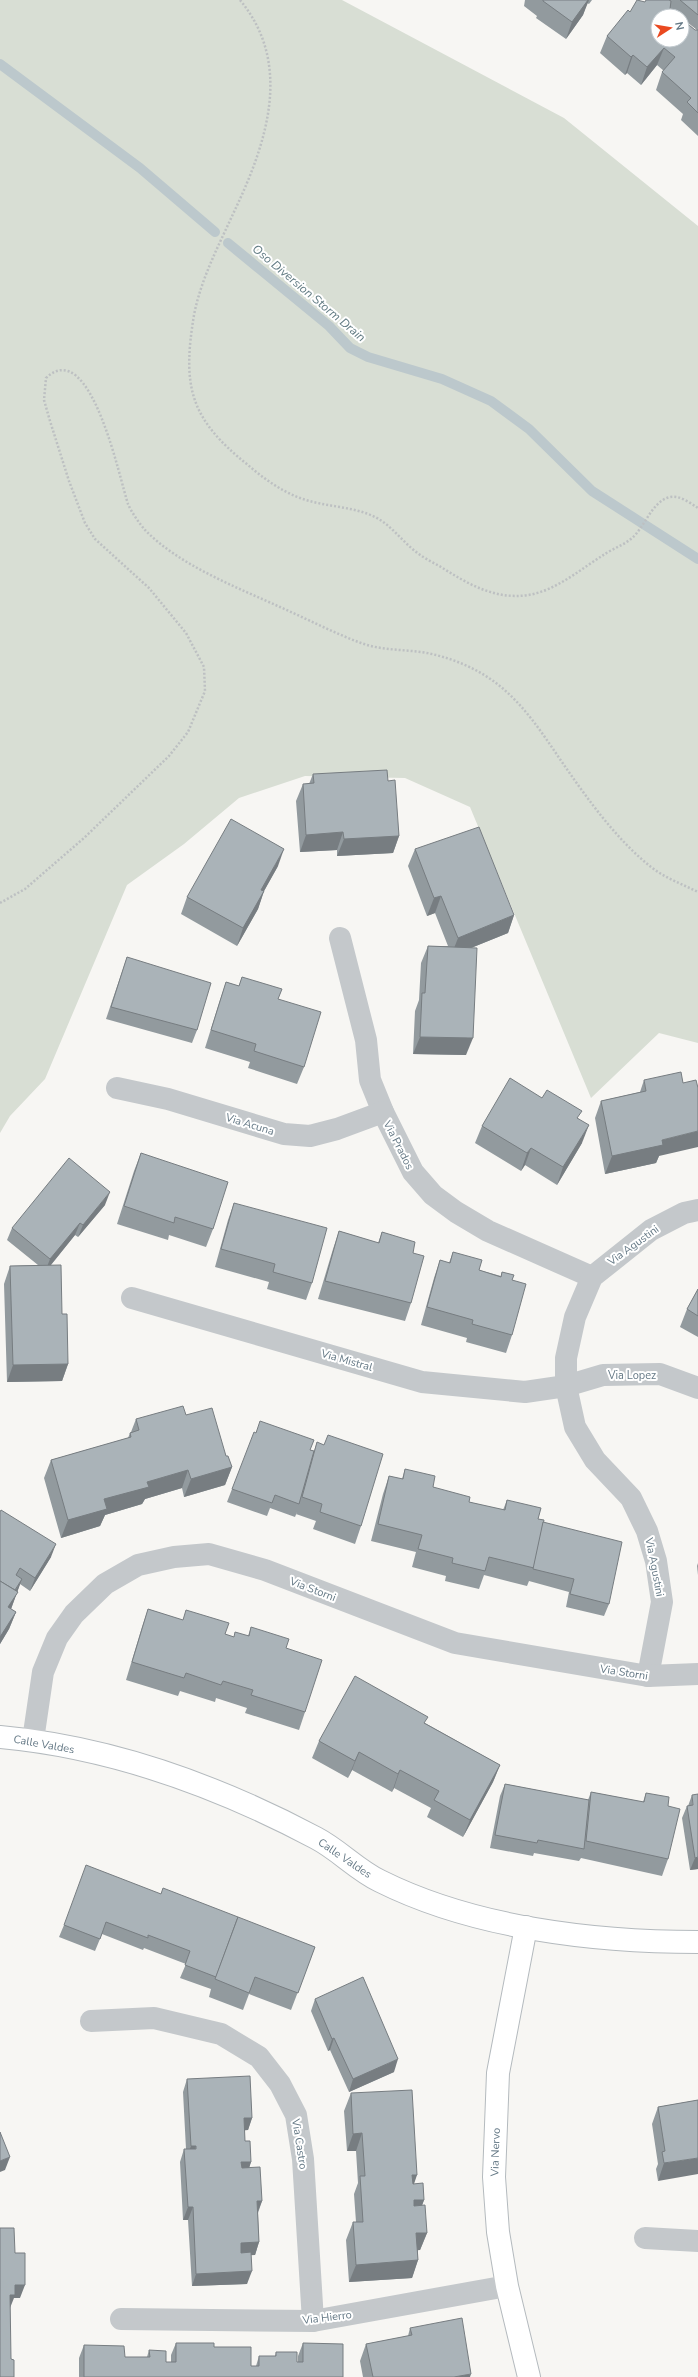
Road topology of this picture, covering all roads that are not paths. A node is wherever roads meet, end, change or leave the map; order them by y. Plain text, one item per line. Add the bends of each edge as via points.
1 (340, 938) dead end
2 (117, 1088) dead end
3 (383, 1112) junction
4 (698, 1210) edge
5 (592, 1277) junction
6 (132, 1298) dead end
7 (566, 1386) junction
8 (698, 1388) edge
9 (698, 1674) edge
10 (648, 1676) junction
11 (0, 1737) edge
12 (33, 1740) junction
13 (526, 1926) junction
14 (698, 1942) edge
15 (91, 2021) dead end
16 (645, 2238) dead end
17 (698, 2241) edge
18 (507, 2286) junction
19 (121, 2319) dead end
20 (313, 2321) junction
21 (529, 2377) edge

1 - 3 street, Via Prados via 366,1040 370,1080
2 - 3 street, Via Acuna via 168,1099 284,1134 310,1136 337,1130
3 - 5 street, Via Prados via 413,1172 433,1195 488,1231
4 - 5 street, Via Agustini via 684,1213 650,1230
5 - 7 street, Via Agustini via 575,1317 566,1358
6 - 7 street, Via Mistral via 422,1382 525,1392
7 - 8 street, Via Lopez via 603,1375 660,1374
7 - 10 street, Via Agustini via 575,1427 595,1460 631,1498 648,1531 656,1561 662,1602
9 - 10 street, Via Storni
10 - 12 street, Via Storni via 455,1643 265,1570 209,1554 174,1557 138,1565 106,1584 74,1614 57,1638 42,1672
11 - 12 street, Calle Valdes
12 - 13 street, Calle Valdes via 114,1758 190,1781 318,1839 379,1881 448,1909
13 - 14 street, Calle Valdes via 580,1937
13 - 18 street, Via Nervo via 498,2073 494,2177 498,2232
15 - 20 street, Via Castro via 154,2018 221,2034 259,2057 280,2084 296,2114 303,2159
16 - 17 street
18 - 20 street, Via Hierro
18 - 21 street, Via Nervo
19 - 20 street, Via Hierro

